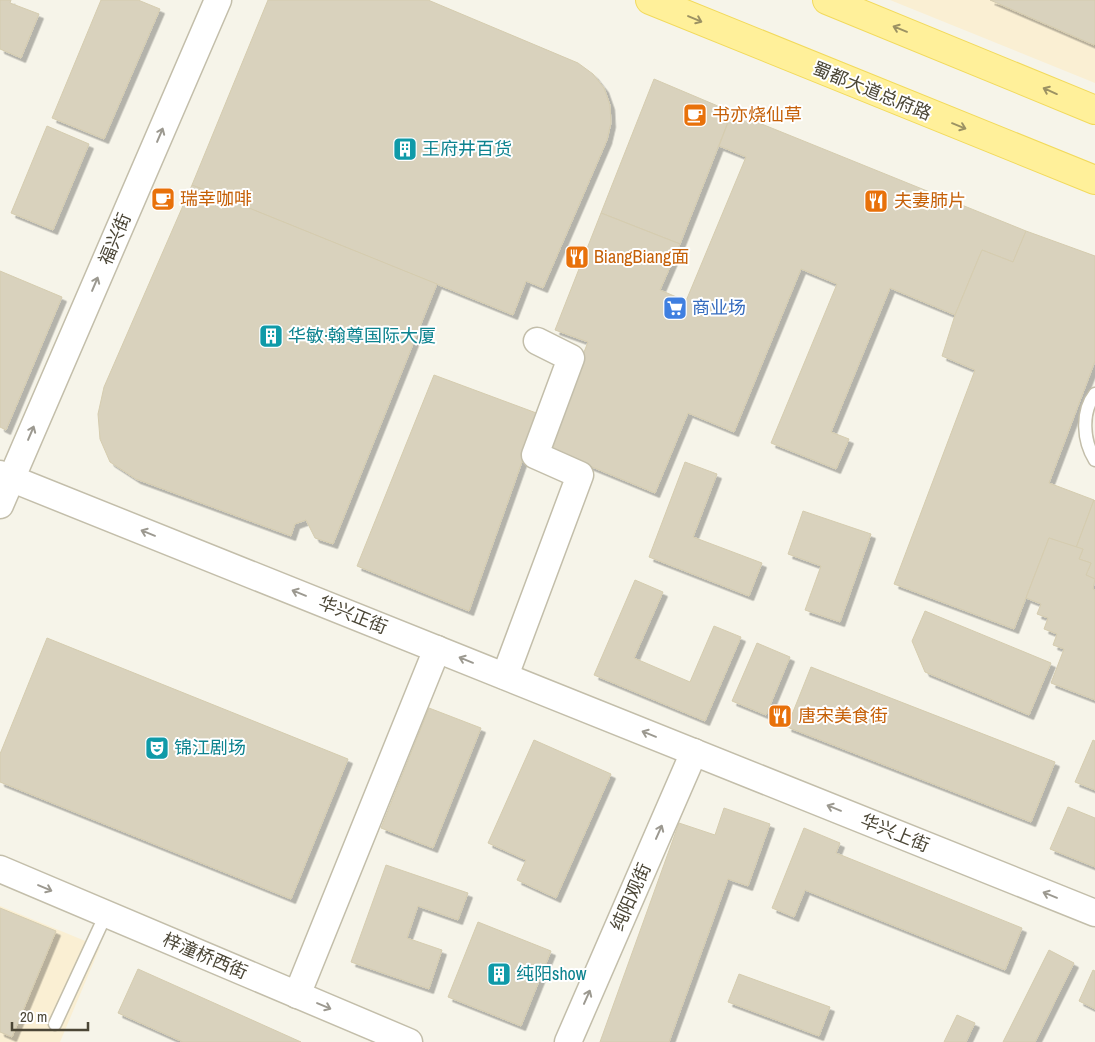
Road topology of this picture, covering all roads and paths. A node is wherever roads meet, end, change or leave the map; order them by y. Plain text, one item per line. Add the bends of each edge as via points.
1 (218, 0) edge
2 (650, 0) edge
3 (827, 0) edge
4 (1095, 110) edge
5 (1095, 180) edge
6 (537, 340) dead end
7 (1095, 394) edge
8 (1095, 460) edge
9 (6, 476) edge
10 (0, 506) edge
11 (437, 649) junction
12 (505, 676) junction
13 (694, 752) junction
14 (0, 869) edge
15 (1095, 913) edge
16 (106, 914) junction
17 (297, 995) junction
18 (55, 1024) dead end
19 (409, 1042) edge
20 (568, 1042) edge

9 -> 1 street, 福兴街
2 -> 5 main road, 蜀都大道总府路
4 -> 3 main road
6 - 12 street via 571,358 535,455 580,475
7 - 8 lane via 1086,416 1087,448
9 - 10 street, 福兴街
11 -> 9 street, 华兴正街
12 -> 11 street, 华兴正街
11 - 17 street
13 -> 12 street, 华兴正街
15 -> 13 street, 华兴上街
20 -> 13 street, 纯阳观街
14 -> 16 street, 梓潼桥西街
16 - 17 street, 梓潼桥西街
16 - 18 lane
17 -> 19 street, 梓潼桥西街

